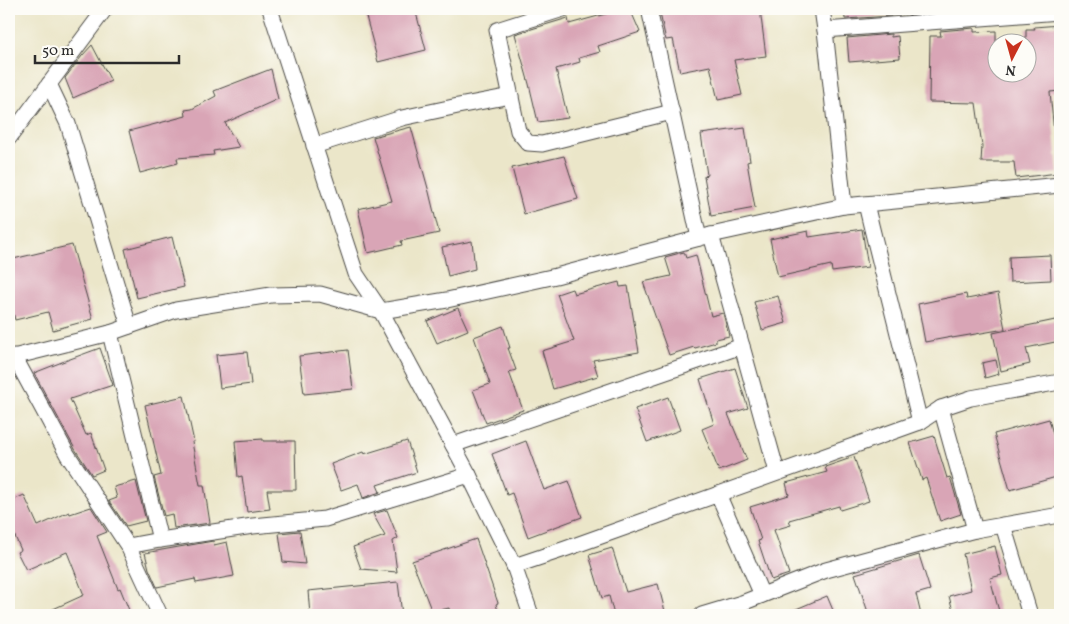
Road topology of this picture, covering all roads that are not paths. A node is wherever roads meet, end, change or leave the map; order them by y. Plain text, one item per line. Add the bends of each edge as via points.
1 (105, 9) edge
2 (270, 9) edge
3 (563, 9) edge
4 (649, 9) edge
5 (822, 9) edge
6 (1060, 12) edge
7 (825, 30) junction
8 (49, 84) junction
9 (511, 96) junction
10 (672, 112) junction
11 (9, 138) edge
12 (314, 146) junction
13 (1060, 185) edge
14 (866, 204) junction
15 (844, 206) junction
16 (705, 237) junction
17 (381, 311) junction
18 (129, 326) junction
19 (110, 333) junction
20 (742, 346) junction
21 (10, 357) edge
22 (1060, 382) edge
23 (941, 408) junction
24 (920, 422) junction
25 (453, 445) junction
26 (777, 472) junction
27 (469, 475) junction
28 (718, 494) junction
29 (1060, 515) edge
30 (1003, 525) junction
31 (975, 530) junction
32 (160, 540) junction
33 (128, 546) junction
34 (514, 566) junction
35 (762, 595) junction
36 (746, 609) edge
37 (160, 615) edge
38 (531, 615) edge
39 (702, 615) edge
40 (1030, 615) edge

1 - 8 street
2 - 12 street
3 - 9 street via 497,30
4 - 10 street
5 - 7 street
6 - 7 street
7 - 15 street
8 - 11 street
8 - 18 street via 68,124
9 - 10 street via 518,131 528,143 542,144
9 - 12 street via 402,118
10 - 16 street
12 - 17 street via 356,274
13 - 14 street
14 - 15 street
14 - 24 street
15 - 16 street
16 - 17 street via 556,276
16 - 20 street
17 - 18 street via 320,294 271,295 176,310
17 - 25 street
18 - 19 street
19 - 21 street
19 - 32 street
20 - 25 street
20 - 26 street
21 - 33 street via 67,454
22 - 23 street via 972,398
23 - 24 street
23 - 31 street
24 - 26 street
25 - 27 street
26 - 28 street
27 - 32 street via 324,519
27 - 34 street
28 - 34 street
28 - 35 street
29 - 30 street
30 - 31 street
30 - 40 street
31 - 35 street via 826,570
32 - 33 street
33 - 37 street
34 - 38 street
35 - 36 street
36 - 39 street

